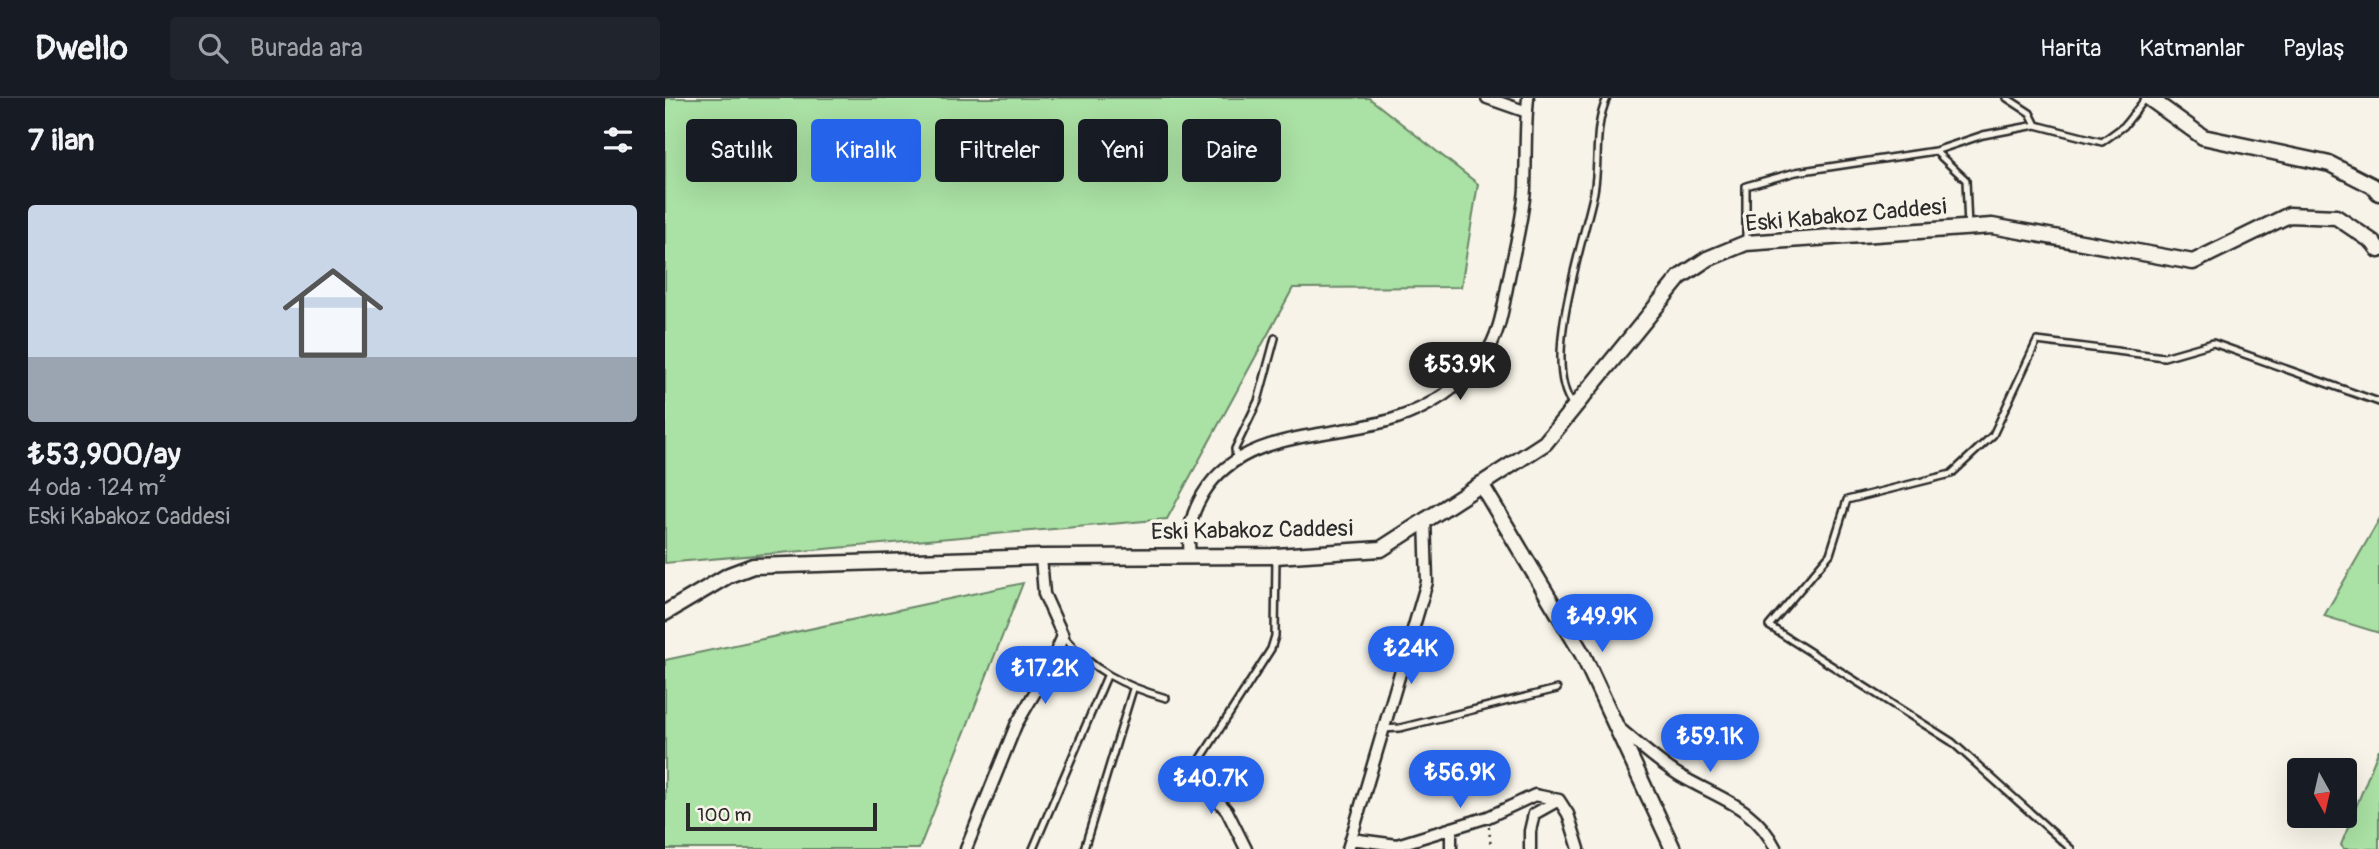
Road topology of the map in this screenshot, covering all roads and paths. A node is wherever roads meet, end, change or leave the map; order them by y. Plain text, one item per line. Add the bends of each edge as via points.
1 (1487, 98) edge
2 (1528, 98) edge
3 (1607, 98) edge
4 (2007, 98) edge
5 (2147, 98) edge
6 (1527, 112) junction
7 (2036, 125) junction
8 (1935, 151) junction
9 (2379, 193) edge
10 (1968, 228) junction
11 (1746, 243) junction
12 (2379, 250) edge
13 (1275, 338) dead end
14 (2379, 402) edge
15 (1575, 407) junction
16 (1236, 460) junction
17 (1481, 484) junction
18 (1425, 519) junction
19 (1190, 555) junction
20 (1041, 556) junction
21 (1276, 556) junction
22 (665, 613) edge
23 (1063, 636) junction
24 (1107, 676) junction
25 (1133, 689) junction
26 (1557, 689) dead end
27 (1166, 698) dead end
28 (1612, 721) junction
29 (1382, 729) junction
30 (1193, 772) joint
31 (1559, 800) junction
32 (1488, 817) junction
33 (1451, 828) junction
34 (1350, 844) edge
35 (966, 849) edge
36 (1033, 849) edge
37 (1084, 849) edge
38 (1246, 849) edge
39 (1451, 849) edge
40 (1491, 849) edge
41 (1530, 849) edge
42 (1579, 849) edge
43 (1673, 849) edge
44 (1776, 849) edge
45 (2071, 849) edge

1 - 6 street
2 - 6 street
3 - 15 lane via 1597,129 1594,194 1565,315 1562,382
4 - 7 lane via 2029,113
5 - 7 lane via 2124,126 2102,142
5 - 9 street via 2203,137 2330,164
6 - 16 street via 1522,211 1500,325 1469,374 1442,396 1397,418 1297,438
7 - 8 lane via 1983,135
8 - 10 lane via 1966,180
8 - 11 lane via 1796,172 1745,186
10 - 11 street, Eski Kabakoz Caddesi
10 - 12 street, Eski Kabakoz Caddesi via 1992,226 2193,262 2289,215 2336,217
11 - 15 street, Eski Kabakoz Caddesi via 1707,259 1680,278
13 - 16 lane via 1258,401 1235,449
14 - 45 lane via 2213,343 2164,356 2037,341 1993,435 1951,474 1847,500 1831,554 1769,626 1952,742
15 - 17 street, Eski Kabakoz Caddesi via 1545,443
16 - 19 street via 1207,487 1197,504 1190,522
17 - 18 street, Eski Kabakoz Caddesi
17 - 28 street via 1583,655
18 - 21 street, Eski Kabakoz Caddesi via 1381,549
18 - 29 street via 1427,582
19 - 20 street, Eski Kabakoz Caddesi
19 - 21 street, Eski Kabakoz Caddesi
20 - 22 street, Eski Kabakoz Caddesi via 753,566
20 - 23 street via 1044,594
21 - 30 lane via 1271,649
23 - 24 lane
23 - 35 street via 1016,725
24 - 25 lane
24 - 36 lane
25 - 27 lane
25 - 37 lane
26 - 29 lane
28 - 43 street
28 - 44 street via 1678,774 1745,809 1766,828
29 - 34 street
30 - 38 street via 1227,811
31 - 32 street via 1535,795
31 - 41 street via 1534,814
31 - 42 street
32 - 33 street
32 - 40 path
33 - 34 street via 1397,845
33 - 39 street

